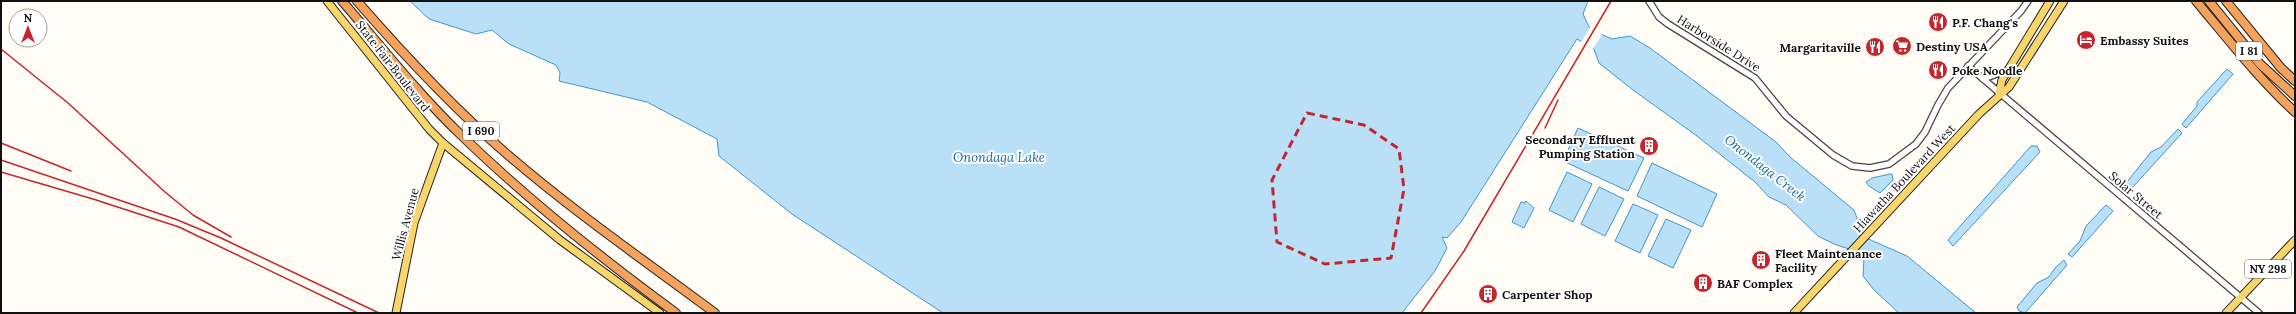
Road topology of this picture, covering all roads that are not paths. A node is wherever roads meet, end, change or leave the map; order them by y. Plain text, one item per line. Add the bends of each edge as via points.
1 (327, 1) edge
2 (342, 1) edge
3 (357, 1) edge
4 (1649, 1) edge
5 (2028, 1) edge
6 (2050, 1) edge
7 (2064, 1) edge
8 (2196, 1) edge
9 (2209, 1) edge
10 (2226, 1) edge
11 (1968, 66) junction
12 (2009, 70) junction
13 (1983, 79) junction
14 (2295, 81) edge
15 (1999, 93) junction
16 (2295, 96) edge
17 (2295, 112) edge
18 (443, 143) junction
19 (2295, 240) edge
20 (2241, 298) junction
21 (396, 313) edge
22 (660, 313) edge
23 (676, 313) edge
24 (715, 313) edge
25 (1794, 313) edge
26 (2226, 313) edge
27 (2259, 313) edge

1 - 18 main road, State Fair Boulevard
2 - 23 highway, I 690 via 460,135 552,217 617,270
3 - 24 highway, I 690 via 433,85 507,154 576,210
4 - 11 street, Harborside Drive via 1659,17 1668,24 1755,78 1786,116 1832,155 1856,167 1879,167 1907,152 1925,132 1942,96
5 - 11 street, Harborside Drive
6 - 12 main road, Hiawatha Boulevard West
7 - 15 main road, Hiawatha Boulevard West via 2008,87
8 - 17 highway via 2251,68
9 - 16 highway, I 81 via 2260,64
10 - 14 highway, I 81 via 2281,68
11 - 13 street, Solar Street
12 - 13 street
12 - 15 main road, Hiawatha Boulevard West via 2002,80
13 - 15 street, Solar Street
15 - 20 street, Solar Street
15 - 25 main road, Hiawatha Boulevard West
18 - 21 main road, Willis Avenue via 419,207
18 - 22 main road, State Fair Boulevard via 560,240
19 - 20 main road, NY 298
20 - 26 main road, NY 298
20 - 27 street, Solar Street

